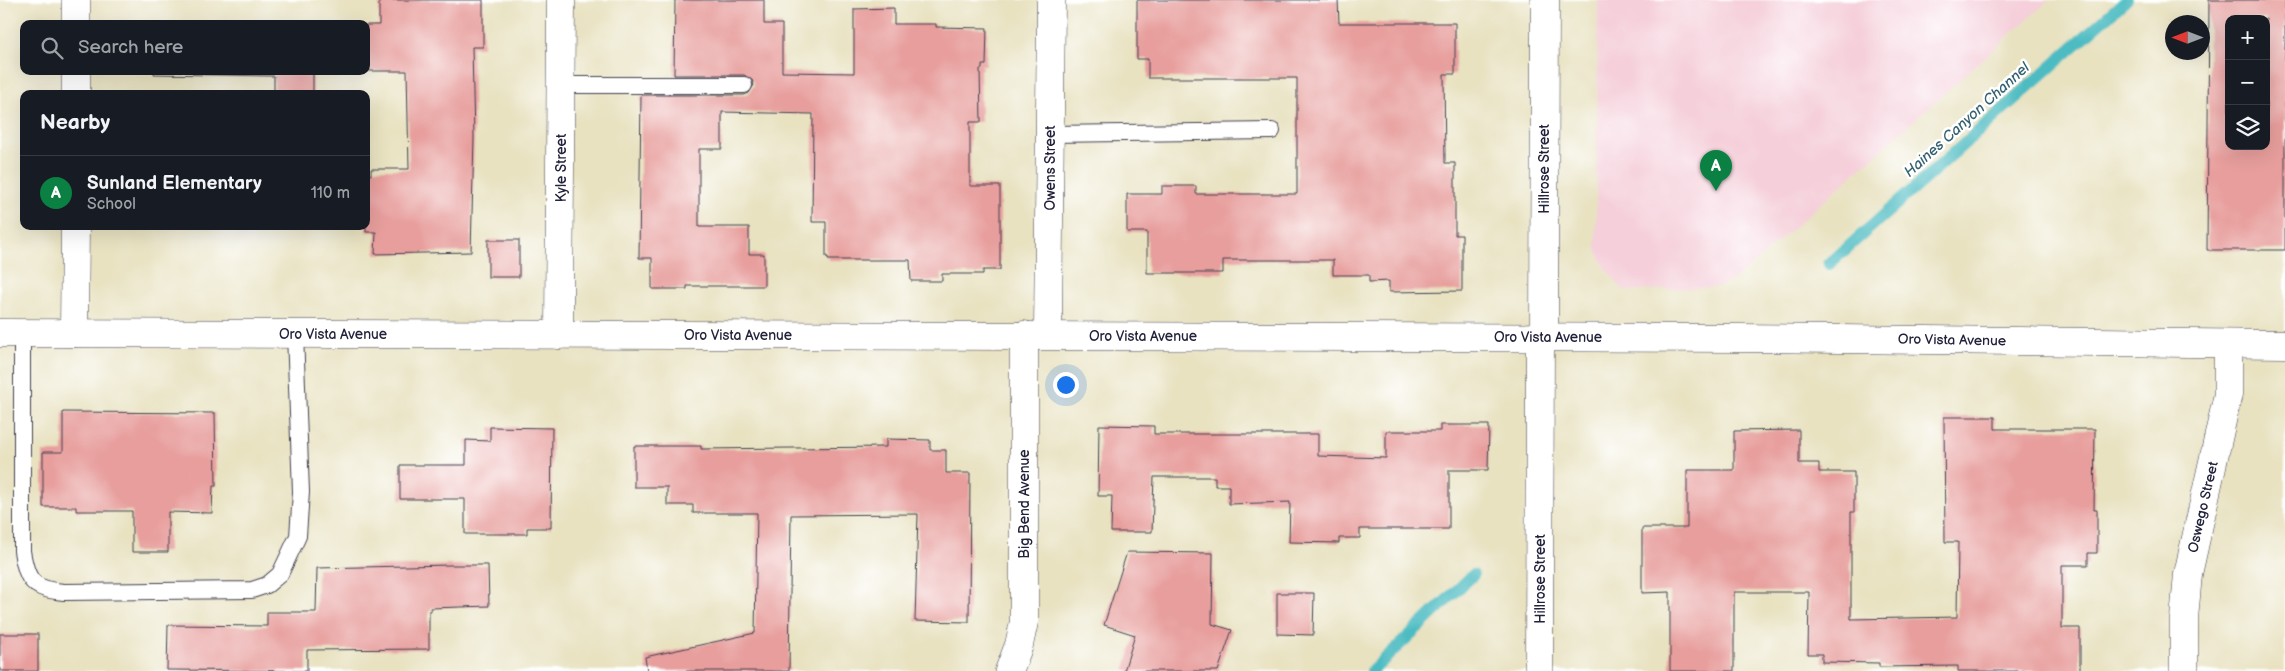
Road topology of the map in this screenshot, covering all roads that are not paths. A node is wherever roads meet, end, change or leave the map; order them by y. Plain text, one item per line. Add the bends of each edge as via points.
1 (76, 0) edge
2 (562, 0) edge
3 (1051, 0) edge
4 (1545, 0) edge
5 (76, 20) edge
6 (76, 75) edge
7 (561, 85) junction
8 (744, 86) dead end
9 (76, 90) edge
10 (1272, 131) dead end
11 (1050, 134) junction
12 (75, 230) edge
13 (11, 333) edge
14 (74, 333) junction
15 (295, 334) junction
16 (559, 335) junction
17 (1036, 335) junction
18 (1542, 337) junction
19 (2228, 344) junction
20 (2285, 344) edge
21 (1009, 671) edge
22 (1539, 671) edge
23 (2184, 671) edge

1 - 5 street
2 - 7 street, Kyle Street
3 - 11 street, Owens Street
4 - 18 street, Hillrose Street
6 - 9 street
7 - 8 lane
7 - 16 street, Kyle Street
10 - 11 lane
11 - 17 street, Owens Street
12 - 14 street
13 - 14 street, Oro Vista Avenue
13 - 15 lane via 22,551 26,572 45,590 64,592 252,590 268,585 280,574 298,536 300,492
14 - 15 street, Oro Vista Avenue
15 - 16 street, Oro Vista Avenue
16 - 17 street, Oro Vista Avenue
17 - 18 street, Oro Vista Avenue
17 - 21 street, Big Bend Avenue via 1024,622
18 - 19 street, Oro Vista Avenue
18 - 22 street, Hillrose Street
19 - 20 street, Oro Vista Avenue
19 - 23 street, Oswego Street via 2228,394 2185,597

